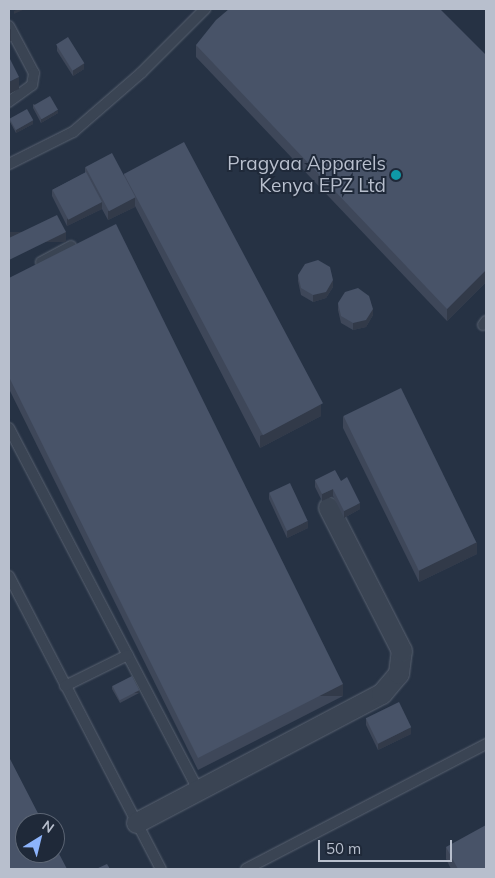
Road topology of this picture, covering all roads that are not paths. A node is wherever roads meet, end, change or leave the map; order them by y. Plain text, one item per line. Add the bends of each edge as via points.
1 (205, 9) edge
2 (9, 26) edge
3 (9, 102) edge
4 (9, 164) edge
5 (71, 246) edge
6 (32, 267) edge
7 (9, 428) edge
8 (329, 508) dead end
9 (9, 576) edge
10 (128, 655) junction
11 (66, 686) junction
12 (486, 744) edge
13 (198, 790) junction
14 (137, 823) junction
15 (161, 869) edge
16 (246, 869) edge

1 - 4 lane via 141,74 73,132
2 - 3 lane via 34,73 32,85
5 - 6 lane
7 - 10 lane
8 - 13 street via 402,651 399,674 382,694
9 - 11 lane
10 - 11 lane
10 - 13 lane
11 - 14 lane
12 - 16 lane
13 - 14 street
14 - 15 lane

